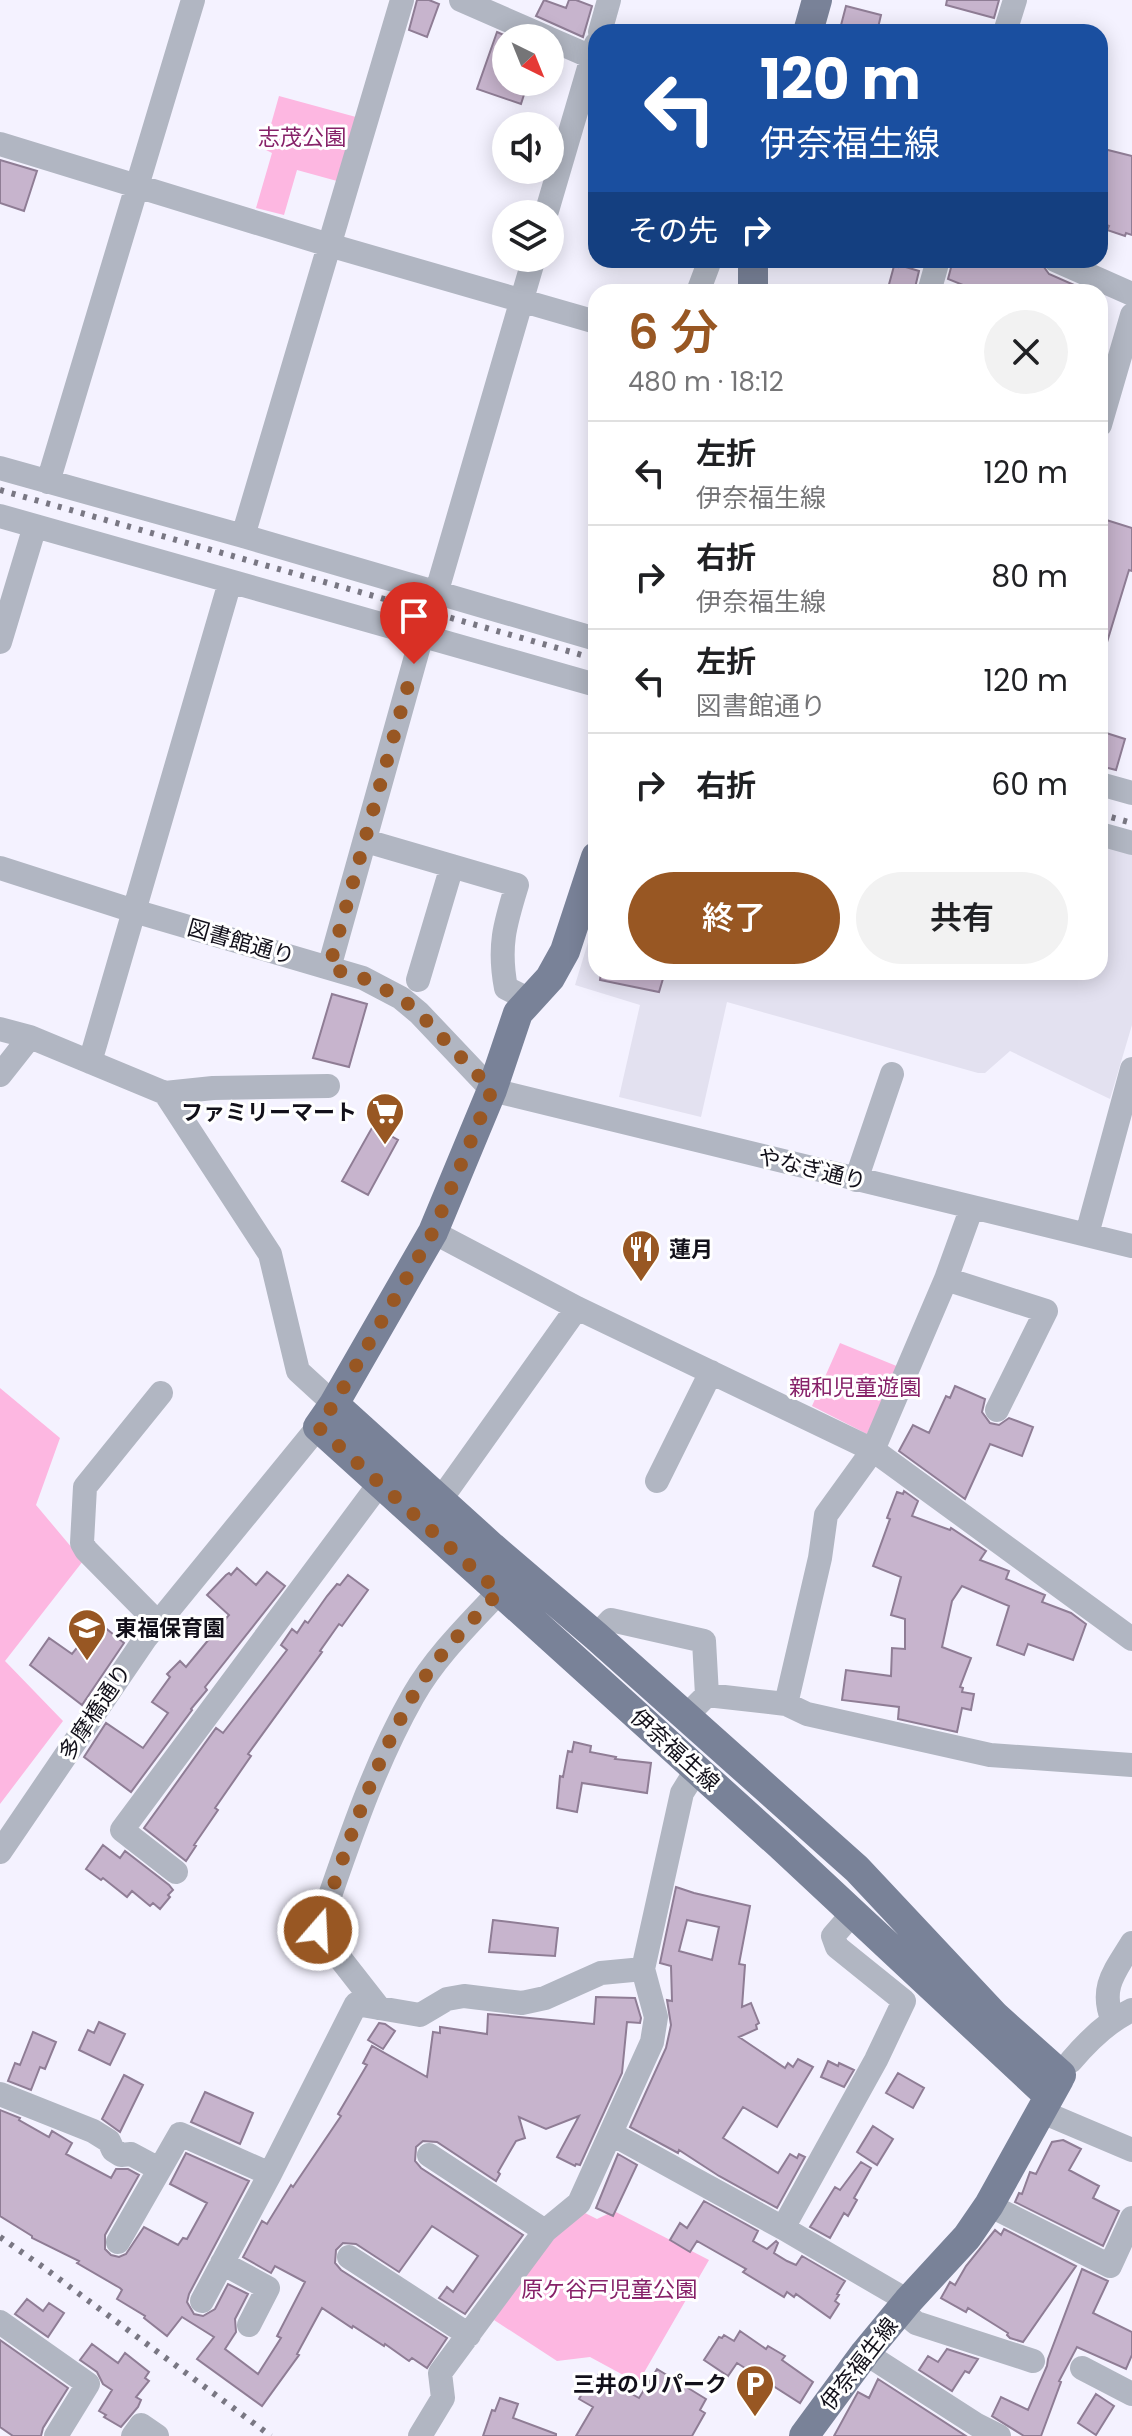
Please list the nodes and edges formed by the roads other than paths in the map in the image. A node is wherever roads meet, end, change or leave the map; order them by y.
1 (193, 0) edge
2 (402, 0) edge
3 (461, 0) edge
4 (609, 0) edge
5 (817, 0) edge
6 (1015, 0) edge
7 (517, 24) edge
8 (602, 24) edge
9 (810, 24) edge
10 (1008, 24) edge
11 (564, 43) edge
12 (588, 52) edge
13 (588, 77) edge
14 (0, 144) edge
15 (139, 185) junction
16 (550, 200) edge
17 (329, 245) junction
18 (1073, 268) edge
19 (530, 272) edge
20 (1132, 294) edge
21 (521, 301) junction
22 (1132, 315) edge
23 (588, 320) edge
24 (1108, 398) edge
25 (0, 468) edge
26 (48, 482) junction
27 (0, 516) edge
28 (35, 526) junction
29 (243, 536) junction
30 (230, 582) junction
31 (436, 594) junction
32 (422, 635) junction
33 (588, 637) edge
34 (0, 642) edge
35 (588, 683) edge
36 (1108, 786) edge
37 (1132, 793) edge
38 (1108, 836) edge
39 (366, 841) junction
40 (1132, 843) edge
41 (452, 866) junction
42 (0, 868) edge
43 (588, 881) edge
44 (134, 911) junction
45 (329, 968) junction
46 (418, 980) dead end
47 (530, 1000) junction
48 (0, 1029) edge
49 (30, 1037) junction
50 (90, 1062) junction
51 (1132, 1069) edge
52 (0, 1075) edge
53 (328, 1086) dead end
54 (881, 1087) dead end
55 (492, 1090) junction
56 (165, 1093) junction
57 (856, 1180) junction
58 (972, 1207) junction
59 (433, 1232) junction
60 (1087, 1234) junction
61 (1132, 1246) edge
62 (946, 1279) junction
63 (577, 1308) junction
64 (711, 1372) junction
65 (161, 1393) dead end
66 (997, 1410) dead end
67 (326, 1416) junction
68 (873, 1450) junction
69 (657, 1481) dead end
70 (380, 1483) junction
71 (441, 1499) junction
72 (499, 1592) junction
73 (158, 1623) junction
74 (596, 1636) junction
75 (1132, 1639) edge
76 (707, 1695) junction
77 (786, 1704) junction
78 (686, 1717) junction
79 (1132, 1765) edge
80 (697, 1769) junction
81 (0, 1852) edge
82 (176, 1872) dead end
83 (853, 1913) junction
84 (1132, 1943) edge
85 (643, 1969) junction
86 (379, 2008) junction
87 (1122, 2015) edge
88 (1055, 2086) junction
89 (0, 2094) edge
90 (612, 2134) junction
91 (1132, 2150) edge
92 (429, 2155) dead end
93 (159, 2169) junction
94 (270, 2174) junction
95 (989, 2205) junction
96 (1132, 2218) edge
97 (783, 2228) junction
98 (545, 2231) junction
99 (118, 2242) dead end
100 (349, 2257) dead end
101 (222, 2263) junction
102 (202, 2301) dead end
103 (904, 2305) junction
104 (0, 2322) edge
105 (249, 2325) dead end
106 (469, 2335) junction
107 (865, 2353) junction
108 (1033, 2361) dead end
109 (1082, 2368) dead end
110 (1132, 2394) edge
111 (983, 2432) edge
112 (56, 2436) edge
113 (133, 2436) edge
114 (157, 2436) edge
115 (420, 2436) edge
116 (804, 2436) edge

1 - 15 street
2 - 17 street
3 - 7 street
4 - 8 street
5 - 9 main road
6 - 10 street
11 - 12 street
13 - 16 street
14 - 15 street
15 - 17 street
15 - 26 street
17 - 21 street
17 - 29 street
18 - 20 street
19 - 21 street
21 - 23 street
21 - 31 street
22 - 24 street
25 - 26 street
26 - 29 street
27 - 28 street
28 - 30 street
28 - 34 street
29 - 31 street
30 - 32 street
30 - 44 street
31 - 33 street
32 - 35 street
32 - 39 street
36 - 37 street
38 - 40 street
39 - 41 street
39 - 45 street
41 - 46 street
41 - 47 street
42 - 44 street, 図書館通り
43 - 47 main road
44 - 45 street, 図書館通り
44 - 50 street
45 - 55 street, 図書館通り
47 - 55 main road
48 - 49 street
49 - 50 street
49 - 52 street
50 - 56 street
51 - 60 street
53 - 56 street
54 - 57 street
55 - 57 street, やなぎ通り
55 - 59 main road
56 - 67 street
57 - 58 street, やなぎ通り
58 - 60 street, やなぎ通り
58 - 62 street
59 - 63 street
59 - 67 main road
60 - 61 street, やなぎ通り
62 - 66 street
62 - 68 street
63 - 64 street
63 - 71 street
64 - 68 street
64 - 69 street
65 - 73 street
67 - 70 main road, 伊奈福生線
67 - 71 main road, 伊奈福生線
67 - 73 street, 多摩橋通り
68 - 75 street
68 - 77 street
70 - 72 main road, 伊奈福生線
70 - 82 street
71 - 74 main road, 伊奈福生線
72 - 80 main road, 伊奈福生線
72 - 86 street
73 - 81 street, 多摩橋通り
74 - 76 street
74 - 78 main road, 伊奈福生線
76 - 77 street
76 - 78 street
77 - 79 street
78 - 88 main road, 伊奈福生線
80 - 83 main road, 伊奈福生線
80 - 85 street
83 - 88 main road, 伊奈福生線
83 - 97 street
84 - 87 street
85 - 86 street
85 - 90 street
86 - 94 street
87 - 88 street
88 - 91 street
88 - 95 main road, 伊奈福生線
89 - 93 street
90 - 97 street
90 - 98 street
92 - 98 street
93 - 94 street
93 - 99 street
94 - 101 street
95 - 96 street
95 - 103 main road, 伊奈福生線
97 - 103 street
98 - 106 street
100 - 106 street
101 - 102 street
101 - 105 street
103 - 107 main road, 伊奈福生線
103 - 108 street
104 - 112 street
106 - 115 street
107 - 111 street
107 - 116 main road, 伊奈福生線
109 - 110 street
113 - 114 street

